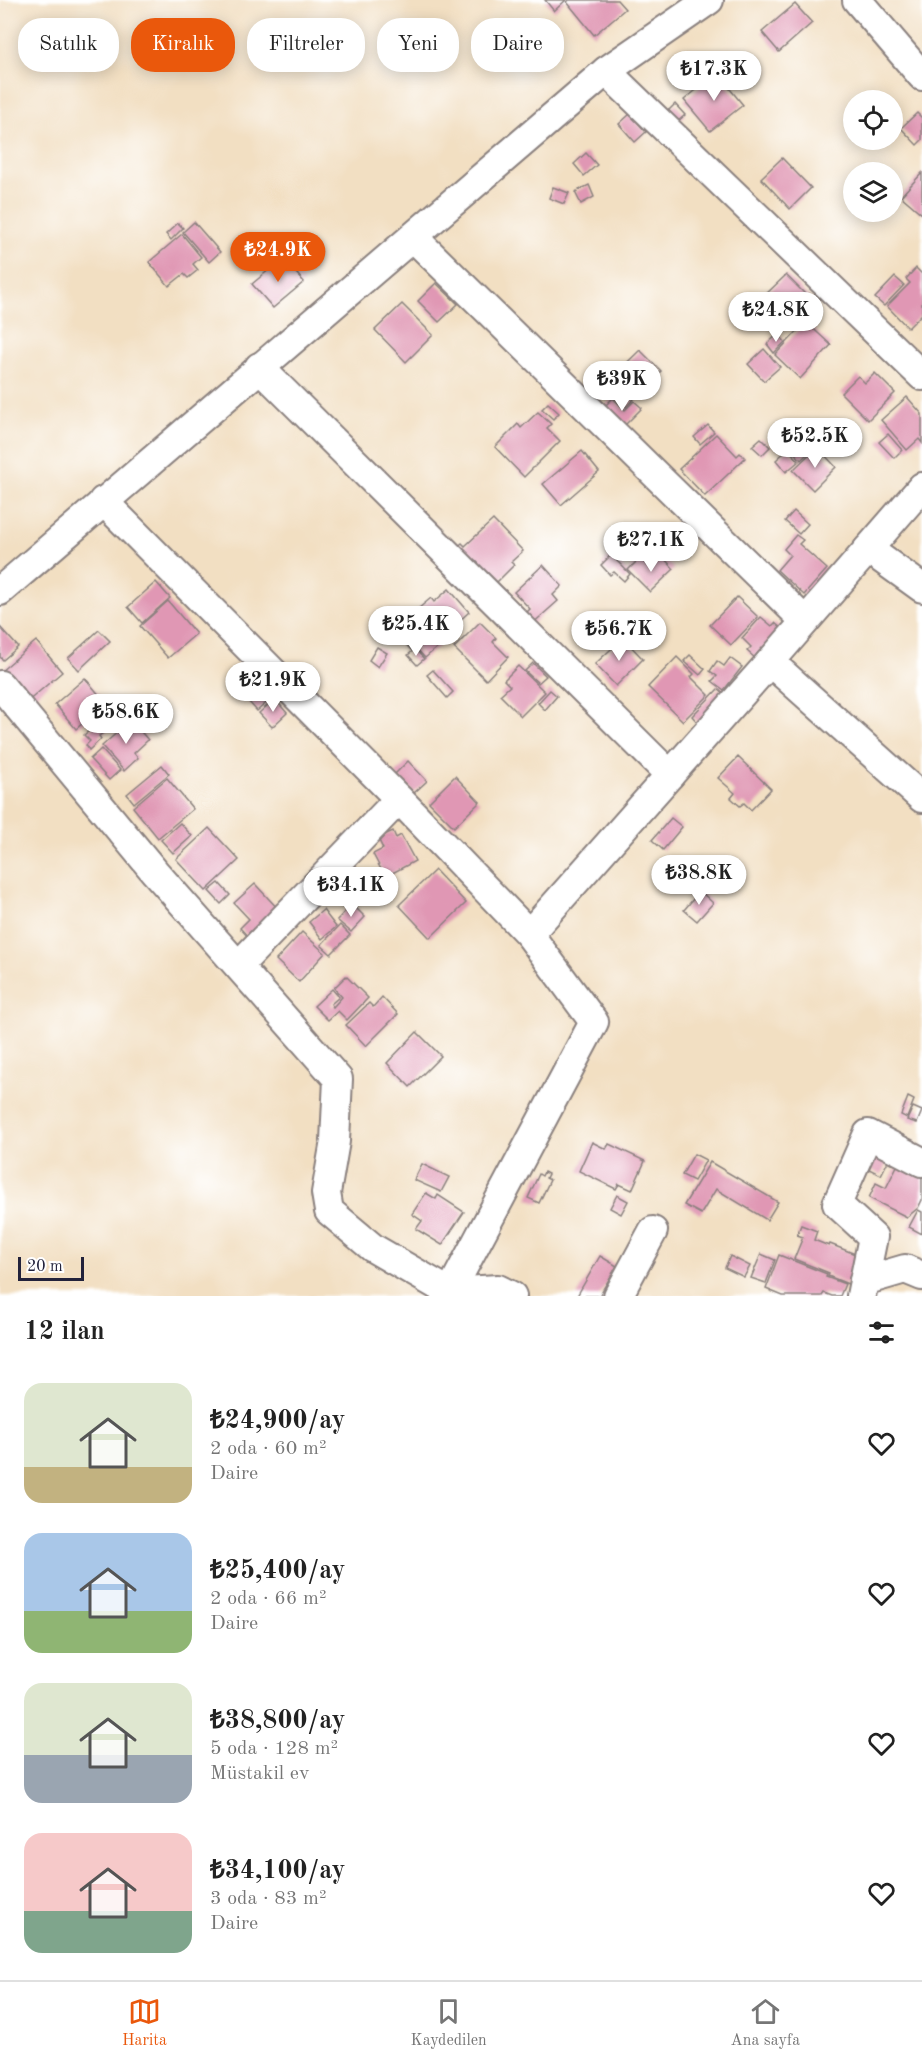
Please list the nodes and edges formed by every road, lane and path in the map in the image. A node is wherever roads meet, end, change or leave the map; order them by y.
1 (709, 0) edge
2 (856, 0) edge
3 (606, 71) junction
4 (922, 76) edge
5 (413, 237) junction
6 (259, 367) junction
7 (922, 376) edge
8 (922, 487) edge
9 (104, 501) junction
10 (868, 549) junction
11 (922, 588) edge
12 (0, 591) edge
13 (805, 621) junction
14 (770, 662) junction
15 (0, 685) edge
16 (670, 775) junction
17 (922, 798) edge
18 (399, 799) junction
19 (529, 934) junction
20 (239, 965) junction
21 (922, 1162) edge
22 (653, 1231) dead end
23 (922, 1276) edge
24 (862, 1288) edge
25 (448, 1294) edge
26 (512, 1296) edge
27 (618, 1296) edge

1 - 3 street
2 - 4 street
3 - 5 street
3 - 7 street
5 - 6 street
5 - 13 street
6 - 9 street
6 - 16 street
8 - 10 street
9 - 12 street
9 - 18 street
10 - 11 street
10 - 13 street
13 - 14 street
14 - 16 street
14 - 17 street
15 - 20 street
16 - 19 street
18 - 19 street
18 - 20 street
19 - 25 street
20 - 25 street
21 - 24 street
22 - 27 street
23 - 24 street
25 - 26 street

